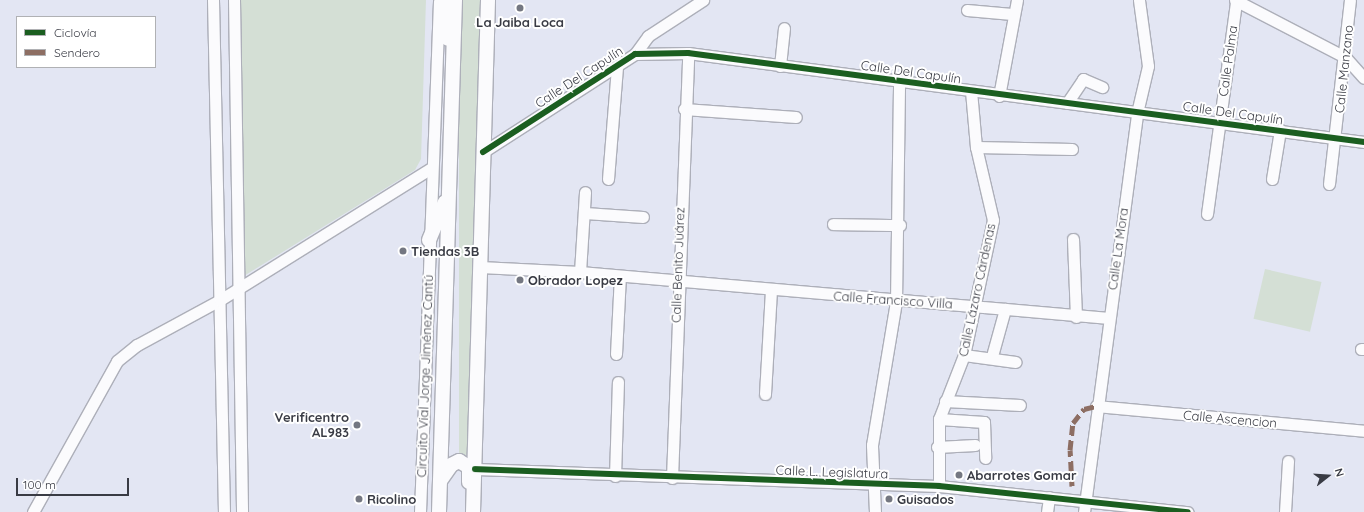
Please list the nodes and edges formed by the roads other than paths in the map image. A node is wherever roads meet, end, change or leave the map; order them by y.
1 (213, 0) edge
2 (234, 0) edge
3 (439, 0) edge
4 (443, 0) edge
5 (455, 0) edge
6 (488, 0) edge
7 (703, 0) edge
8 (1016, 0) edge
9 (1139, 0) edge
10 (1350, 0) edge
11 (1236, 1) edge
12 (967, 10) dead end
13 (1012, 14) junction
14 (784, 28) dead end
15 (688, 53) junction
16 (634, 54) junction
17 (1345, 57) junction
18 (780, 66) junction
19 (617, 67) junction
20 (454, 69) junction
21 (1364, 78) edge
22 (900, 82) junction
23 (1102, 87) dead end
24 (972, 91) junction
25 (999, 96) junction
26 (1067, 104) junction
27 (684, 109) junction
28 (1137, 113) junction
29 (796, 117) dead end
30 (1220, 120) junction
31 (1280, 130) junction
32 (1336, 138) junction
33 (1364, 142) edge
34 (976, 147) junction
35 (1072, 149) dead end
36 (482, 152) junction
37 (431, 168) junction
38 (608, 179) dead end
39 (1272, 179) dead end
40 (1330, 184) dead end
41 (585, 192) dead end
42 (448, 194) junction
43 (585, 214) junction
44 (1207, 214) dead end
45 (643, 217) dead end
46 (833, 224) dead end
47 (900, 225) junction
48 (1073, 239) dead end
49 (429, 240) junction
50 (480, 267) junction
51 (580, 272) junction
52 (620, 276) junction
53 (678, 280) junction
54 (240, 287) junction
55 (771, 290) junction
56 (220, 300) junction
57 (896, 302) junction
58 (974, 305) junction
59 (1005, 308) junction
60 (1076, 317) junction
61 (1109, 318) junction
62 (616, 354) dead end
63 (964, 355) junction
64 (992, 356) junction
65 (1016, 362) dead end
66 (618, 382) dead end
67 (765, 394) dead end
68 (945, 401) junction
69 (1020, 405) dead end
70 (1096, 406) junction
71 (939, 419) junction
72 (1364, 431) edge
73 (975, 445) dead end
74 (937, 447) junction
75 (985, 458) dead end
76 (1288, 462) dead end
77 (475, 469) junction
78 (615, 476) junction
79 (672, 478) junction
80 (440, 481) junction
81 (873, 485) junction
82 (939, 486) junction
83 (1049, 497) junction
84 (1086, 500) junction
85 (1172, 511) edge
86 (33, 512) edge
87 (224, 512) edge
88 (242, 512) edge
89 (420, 512) edge
90 (438, 512) edge
91 (468, 512) edge
92 (473, 512) edge
93 (875, 512) edge
94 (1047, 512) edge
95 (1084, 512) edge
96 (1188, 512) edge
97 (1285, 512) edge

1 - 56 street
2 - 54 street
3 - 37 street, Circuito Vial Jorge Jiménez Cantú
4 - 20 main road
5 - 20 main road, Circuito Vial Jorge Jiménez Cantú
6 - 36 main road
7 - 16 street
8 - 13 street
9 - 28 street, Calle La Mora
10 - 17 street, Calle Manzano
11 - 17 street
11 - 30 street, Calle Palma
12 - 13 street
13 - 25 street
14 - 18 street
15 - 16 street, Calle Del Capulín
15 - 18 street, Calle Del Capulín
15 - 27 street, Calle Benito Juárez
16 - 19 street, Calle Del Capulín
17 - 21 street
17 - 32 street, Calle Manzano
18 - 22 street, Calle Del Capulín
19 - 36 street, Calle Del Capulín
19 - 38 street
20 - 42 main road, Circuito Vial Jorge Jiménez Cantú
22 - 24 street, Calle Del Capulín
22 - 47 street
23 - 26 street
24 - 25 street, Calle Del Capulín
24 - 34 street, Calle Lázaro Cárdenas
25 - 26 street, Calle Del Capulín
26 - 28 street, Calle Del Capulín
27 - 29 street
27 - 53 street, Calle Benito Juárez
28 - 30 street, Calle Del Capulín
28 - 61 street, Calle La Mora
30 - 31 street, Calle Del Capulín
30 - 44 street, Calle Palma
31 - 32 street, Calle Del Capulín
31 - 39 street
32 - 33 street, Calle Del Capulín
32 - 40 street, Calle Manzano
34 - 35 street
34 - 58 street, Calle Lázaro Cárdenas
36 - 50 main road
37 - 49 street, Circuito Vial Jorge Jiménez Cantú
37 - 54 street
41 - 43 street
42 - 49 main road
42 - 80 main road, Circuito Vial Jorge Jiménez Cantú
43 - 45 street
43 - 51 street
46 - 47 street
47 - 57 street
48 - 60 street
49 - 89 street, Circuito Vial Jorge Jiménez Cantú
50 - 51 street, Calle Francisco Villa
50 - 77 main road
51 - 52 street, Calle Francisco Villa
52 - 53 street, Calle Francisco Villa
52 - 62 street
53 - 55 street, Calle Francisco Villa
53 - 79 street, Calle Benito Juárez
54 - 56 street
54 - 88 street
55 - 57 street, Calle Francisco Villa
55 - 67 street
56 - 86 street
56 - 87 street
57 - 58 street, Calle Francisco Villa
57 - 81 street
58 - 59 street, Calle Francisco Villa
58 - 63 street, Calle Lázaro Cárdenas
59 - 60 street, Calle Francisco Villa
59 - 64 street
60 - 61 street, Calle Francisco Villa
61 - 70 street, Calle La Mora
63 - 64 street
63 - 68 street, Calle Lázaro Cárdenas
64 - 65 street
66 - 78 street
68 - 69 street
68 - 71 street, Calle Lázaro Cárdenas
70 - 72 street, Calle Ascencion
70 - 84 street, Calle La Mora
71 - 74 street, Calle Lázaro Cárdenas
71 - 75 street
73 - 74 street
74 - 82 street, Calle Lázaro Cárdenas
76 - 97 street
77 - 78 street, Calle L. Legislatura
77 - 92 main road
78 - 79 street, Calle L. Legislatura
79 - 81 street, Calle L. Legislatura
80 - 90 main road, Circuito Vial Jorge Jiménez Cantú
80 - 91 main road
81 - 82 street, Calle L. Legislatura
81 - 93 street
82 - 83 street, Calle L. Legislatura
83 - 84 street, Calle L. Legislatura
83 - 94 street
84 - 85 street, Calle L. Legislatura
84 - 95 street, Calle La Mora
85 - 96 street, Calle L. Legislatura

